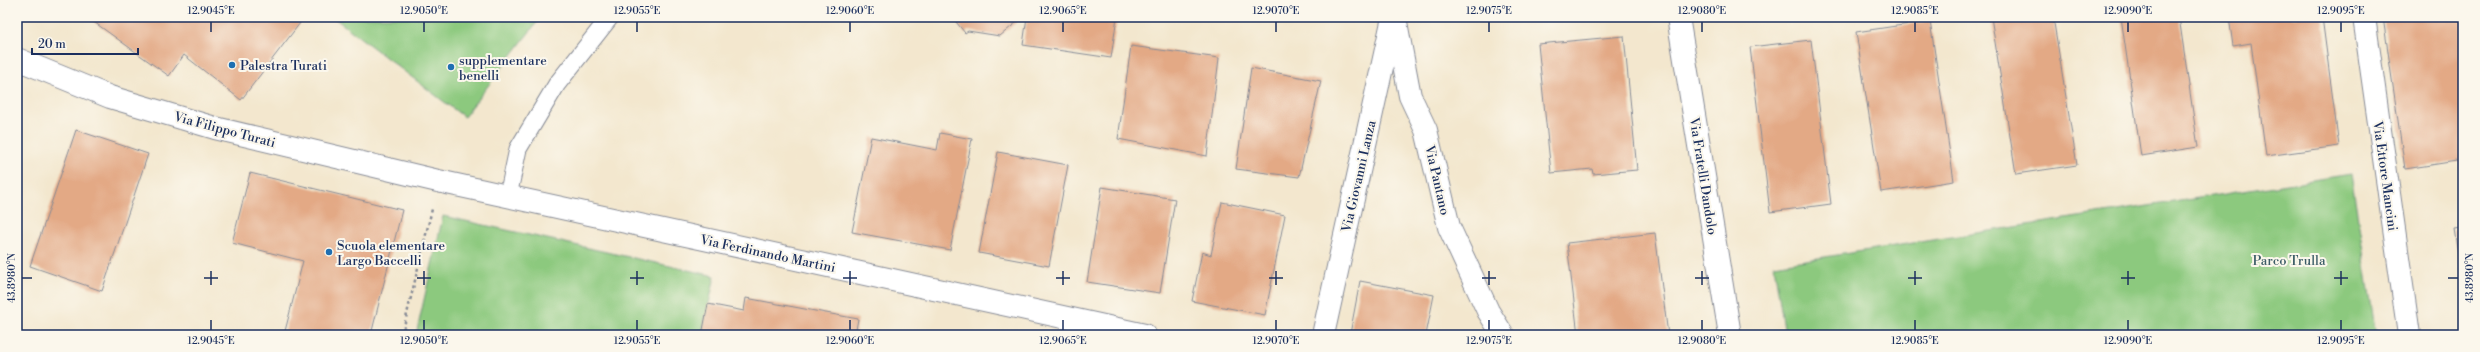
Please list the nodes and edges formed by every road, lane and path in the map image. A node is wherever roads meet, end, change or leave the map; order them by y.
1 (610, 17) edge
2 (1394, 17) edge
3 (1678, 17) edge
4 (2364, 17) edge
5 (17, 59) edge
6 (438, 181) junction
7 (508, 196) junction
8 (402, 335) edge
9 (1145, 335) edge
10 (1323, 335) edge
11 (1503, 335) edge
12 (1730, 335) edge
13 (2408, 335) edge

1 - 7 lane
2 - 10 street, Via Giovanni Lanza
2 - 11 street, Via Pantano
3 - 12 street, Via Fratelli Dandolo
4 - 13 street, Via Ettore Mancini
5 - 6 street, Via Filippo Turati
6 - 7 street, Via Ferdinando Martini
6 - 8 path
7 - 9 street, Via Ferdinando Martini

